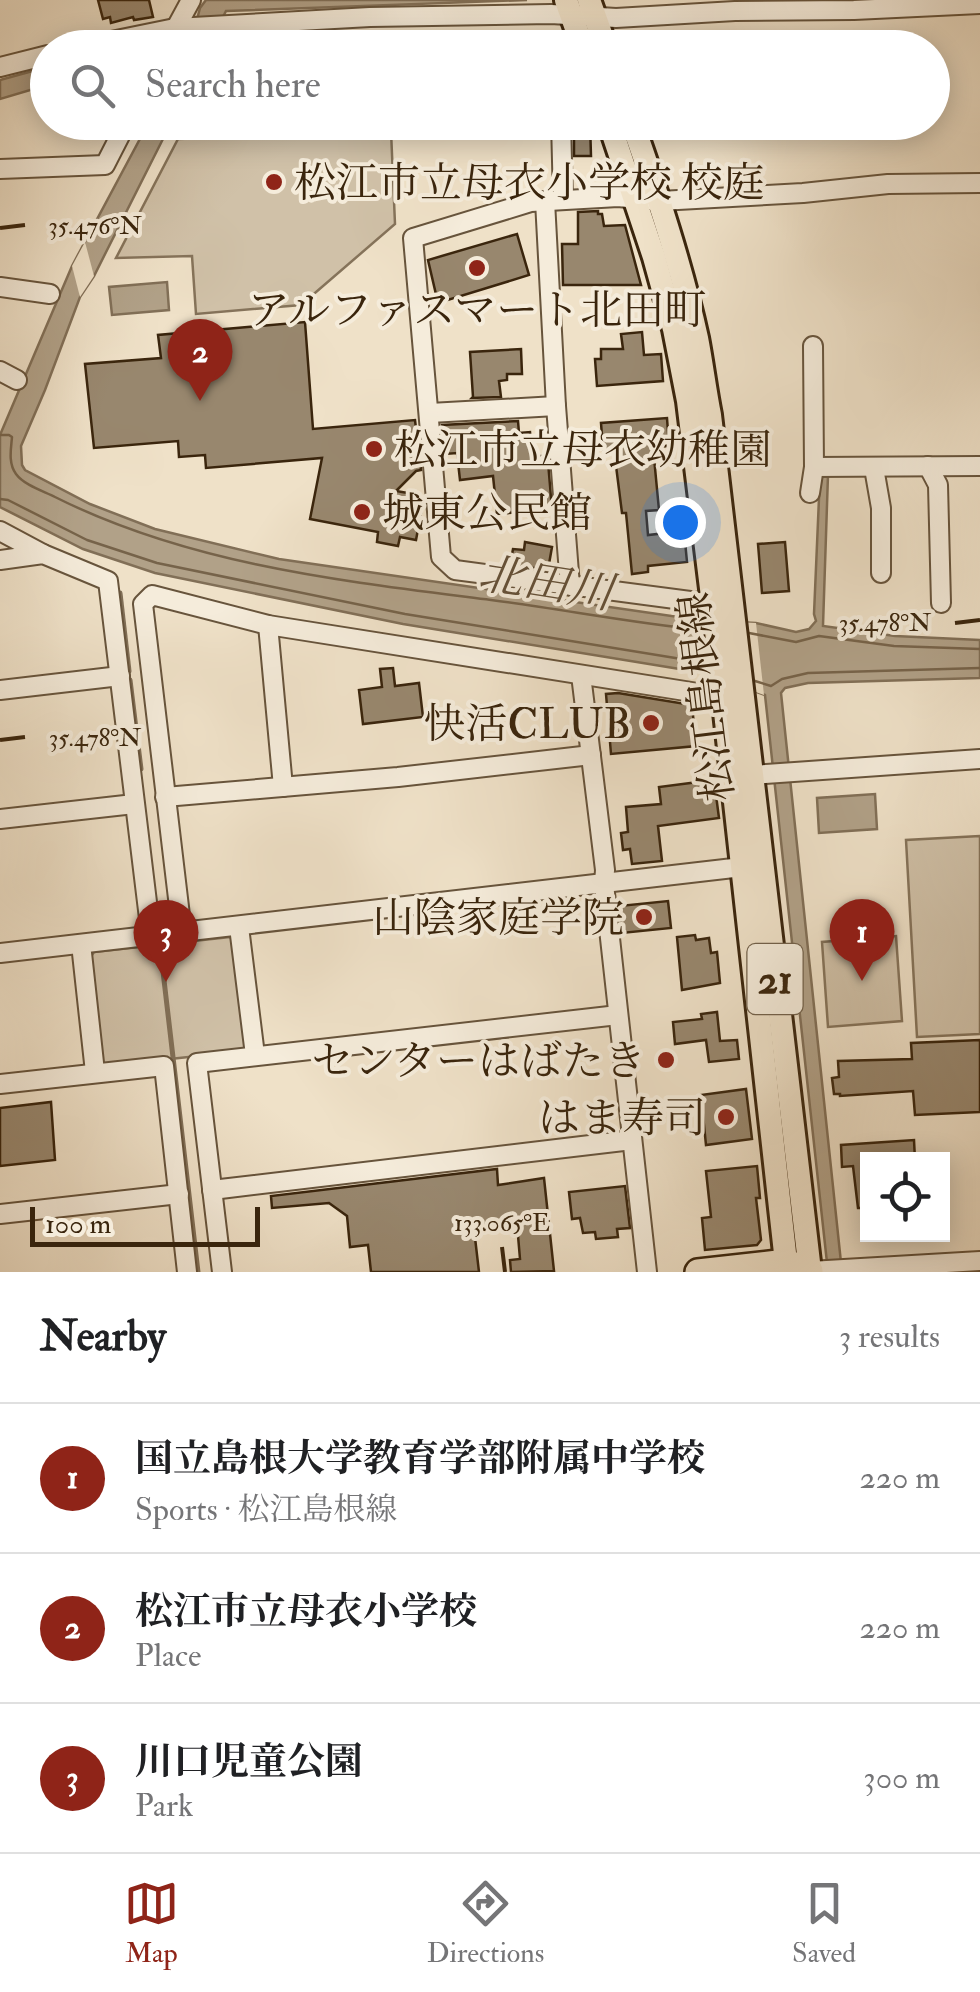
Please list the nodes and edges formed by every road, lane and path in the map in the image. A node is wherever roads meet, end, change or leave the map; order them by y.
1 (192, 0) edge
2 (930, 3) edge
3 (734, 4) edge
4 (980, 4) edge
5 (854, 5) edge
6 (463, 7) edge
7 (580, 7) edge
8 (654, 7) edge
9 (369, 8) edge
10 (177, 30) edge
11 (202, 30) edge
12 (595, 30) edge
13 (30, 59) edge
14 (0, 66) edge
15 (117, 140) edge
16 (559, 140) edge
17 (615, 140) edge
18 (638, 140) edge
19 (0, 169) edge
20 (980, 182) edge
21 (636, 199) junction
22 (554, 200) junction
23 (660, 201) junction
24 (1, 291) edge
25 (50, 294) dead end
26 (813, 346) dead end
27 (0, 371) edge
28 (18, 380) dead end
29 (556, 406) junction
30 (430, 413) junction
31 (928, 466) junction
32 (980, 466) edge
33 (814, 468) junction
34 (874, 468) junction
35 (810, 494) dead end
36 (0, 532) edge
37 (44, 554) junction
38 (0, 560) edge
39 (881, 573) dead end
40 (570, 586) junction
41 (941, 603) dead end
42 (720, 611) junction
43 (268, 624) junction
44 (120, 676) junction
45 (581, 676) junction
46 (0, 690) edge
47 (729, 690) junction
48 (591, 755) junction
49 (980, 759) edge
50 (771, 773) junction
51 (283, 786) junction
52 (166, 797) junction
53 (134, 804) junction
54 (0, 818) edge
55 (742, 867) junction
56 (604, 884) junction
57 (239, 927) junction
58 (163, 934) junction
59 (81, 944) junction
60 (0, 952) edge
61 (618, 1015) junction
62 (255, 1055) junction
63 (95, 1072) junction
64 (0, 1084) edge
65 (632, 1140) junction
66 (212, 1190) junction
67 (179, 1194) junction
68 (0, 1214) edge
69 (980, 1261) edge
70 (800, 1270) edge
71 (187, 1272) edge
72 (222, 1272) edge
73 (647, 1272) edge
74 (698, 1272) edge

1 - 10 street
2 - 4 street
2 - 5 street
3 - 5 street
3 - 8 street
6 - 7 street
6 - 9 street
7 - 8 street
7 - 12 main road
9 - 11 street
13 - 14 street
15 - 19 street
16 - 22 street
17 - 21 main road, 松江島根線 / 21
18 - 23 main road, 松江島根線 / 21
20 - 23 street
21 - 22 street
21 - 23 street
21 - 42 main road, 松江島根線 / 21
22 - 29 street
22 - 30 street
23 - 42 main road, 松江島根線 / 21
24 - 25 street
26 - 33 street
27 - 28 street
29 - 30 street
29 - 40 street
30 - 40 street
31 - 32 street
31 - 34 street
31 - 41 street
33 - 34 street
33 - 35 street
34 - 39 street
36 - 37 street
37 - 38 street
37 - 44 street
40 - 42 street
42 - 47 main road, 松江島根線 / 21
43 - 45 street
43 - 51 street
43 - 52 street
44 - 46 street
44 - 53 street
45 - 47 street
45 - 48 street
47 - 50 main road, 松江島根線 / 21
47 - 55 main road, 松江島根線 / 21
48 - 51 street
48 - 56 street
49 - 50 street
50 - 70 main road, 松江島根線 / 21
51 - 52 street
52 - 58 street
53 - 54 street
53 - 58 street
55 - 56 street
55 - 70 main road, 松江島根線 / 21
56 - 57 street
56 - 61 street
57 - 58 street
57 - 62 street
58 - 59 street
59 - 60 street
59 - 63 street
61 - 62 street
61 - 65 street
62 - 66 street
63 - 64 street
63 - 67 street
65 - 66 street
65 - 73 street
66 - 72 street
67 - 68 street
67 - 71 street
69 - 70 street
70 - 74 highway

